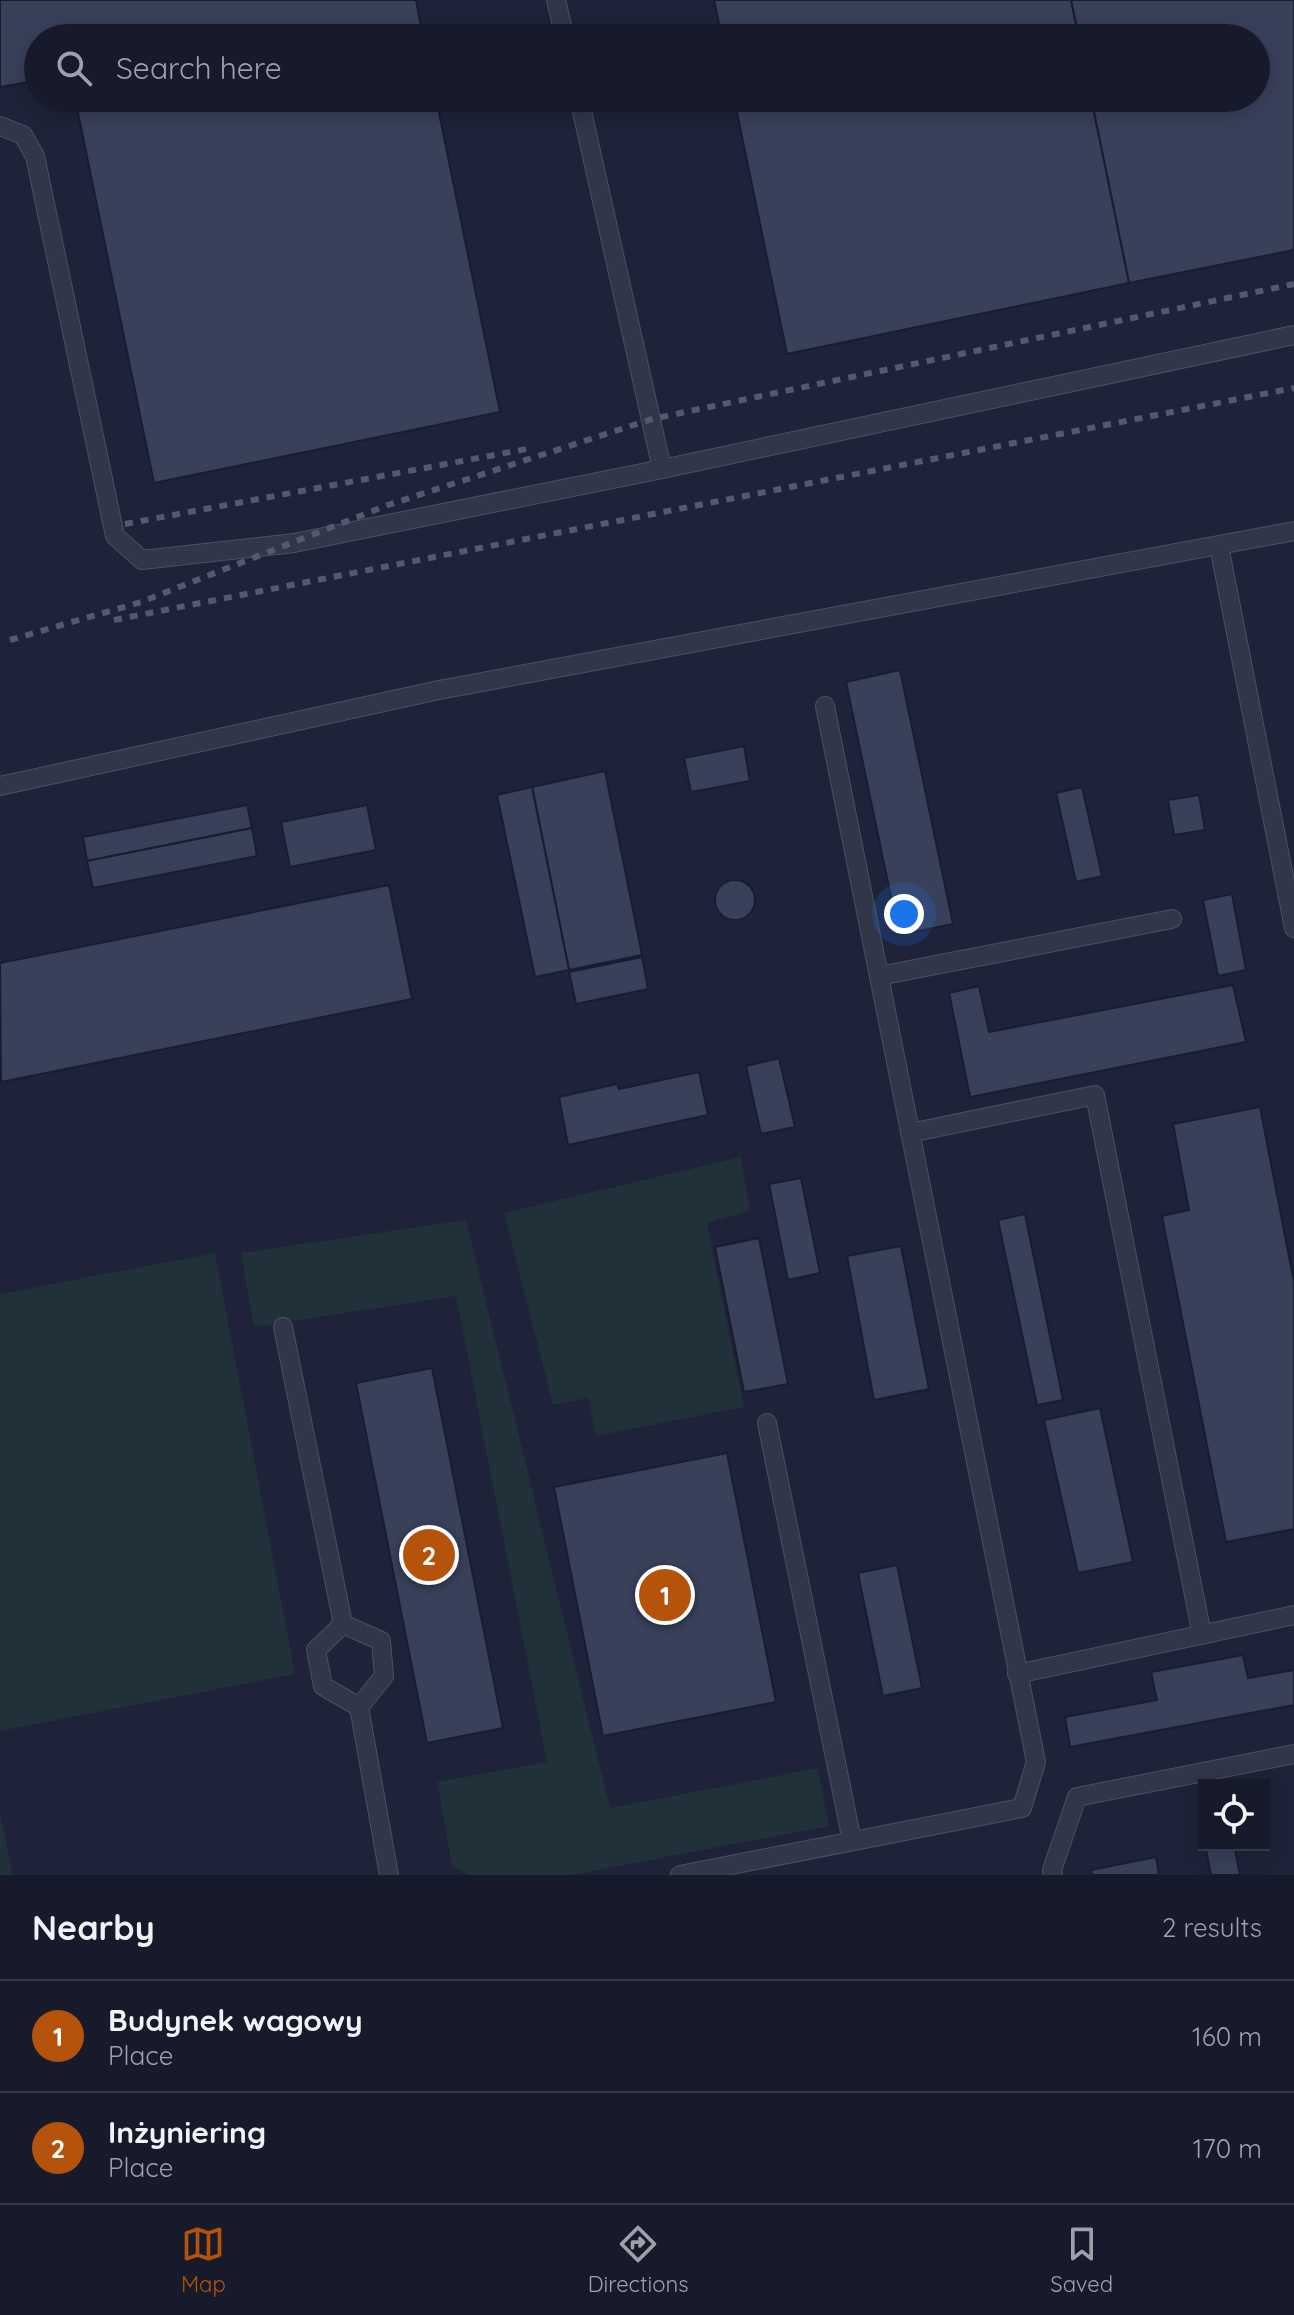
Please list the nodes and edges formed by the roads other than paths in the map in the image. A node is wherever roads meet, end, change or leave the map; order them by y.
1 (556, 0) edge
2 (562, 24) edge
3 (582, 112) edge
4 (0, 126) edge
5 (1294, 335) edge
6 (662, 469) junction
7 (1294, 531) edge
8 (1219, 546) junction
9 (825, 706) dead end
10 (0, 786) edge
11 (1172, 919) dead end
12 (1294, 928) edge
13 (879, 976) junction
14 (910, 1133) junction
15 (283, 1327) dead end
16 (767, 1423) dead end
17 (1294, 1615) edge
18 (343, 1624) junction
19 (1202, 1635) junction
20 (1017, 1674) junction
21 (359, 1707) junction
22 (1294, 1754) edge
23 (852, 1841) junction
24 (389, 1875) edge
25 (680, 1875) edge
26 (1053, 1875) edge

1 - 2 lane
3 - 6 lane
4 - 6 lane
5 - 6 lane
7 - 8 lane
8 - 10 lane
8 - 12 lane
9 - 13 lane
11 - 13 lane
13 - 14 lane
14 - 19 lane
14 - 20 lane
15 - 18 lane
16 - 23 lane
17 - 19 lane
18 - 21 lane
18 - 21 lane
19 - 20 lane
20 - 23 lane
21 - 24 lane
22 - 26 lane
23 - 25 lane

